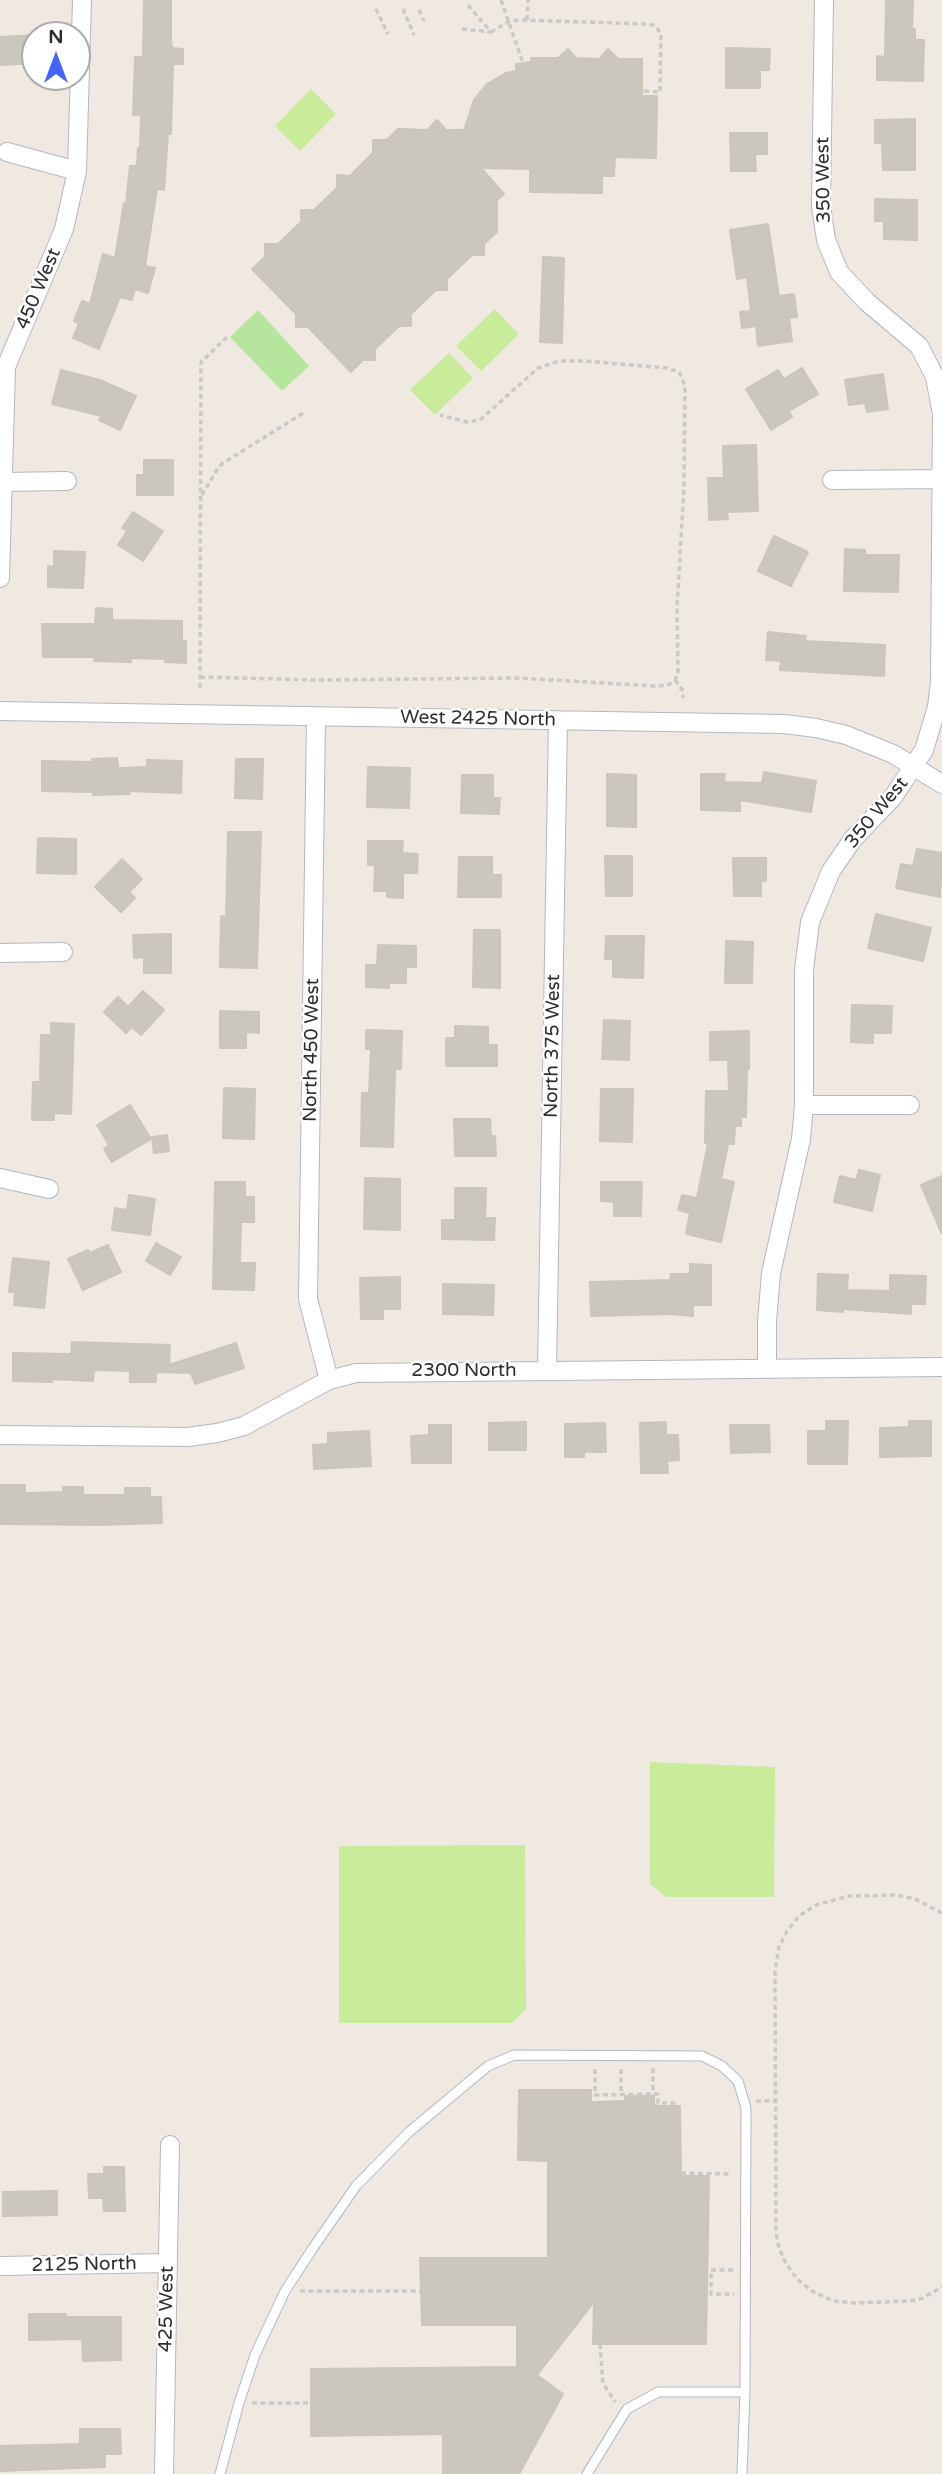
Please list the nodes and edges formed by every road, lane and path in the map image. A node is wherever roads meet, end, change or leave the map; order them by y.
1 (82, 0) edge
2 (500, 0) edge
3 (528, 0) edge
4 (824, 0) edge
5 (467, 5) dead end
6 (376, 9) dead end
7 (402, 9) dead end
8 (419, 10) dead end
9 (527, 20) junction
10 (424, 21) dead end
11 (508, 22) junction
12 (462, 29) dead end
13 (491, 32) junction
14 (388, 34) dead end
15 (414, 35) dead end
16 (523, 63) dead end
17 (643, 91) dead end
18 (7, 152) dead end
19 (76, 171) junction
20 (229, 335) dead end
21 (305, 412) dead end
22 (440, 415) dead end
23 (942, 479) edge
24 (832, 480) dead end
25 (67, 481) dead end
26 (2, 482) junction
27 (201, 497) junction
28 (0, 578) edge
29 (200, 677) junction
30 (675, 680) junction
31 (200, 688) dead end
32 (683, 698) dead end
33 (0, 711) edge
34 (316, 717) junction
35 (558, 720) junction
36 (914, 768) junction
37 (942, 784) edge
38 (63, 952) dead end
39 (0, 953) edge
40 (804, 1105) junction
41 (910, 1105) dead end
42 (0, 1178) edge
43 (49, 1189) dead end
44 (942, 1367) edge
45 (767, 1368) junction
46 (547, 1371) junction
47 (329, 1380) junction
48 (0, 1436) edge
49 (942, 1913) edge
50 (652, 2066) dead end
51 (595, 2067) dead end
52 (621, 2067) dead end
53 (653, 2094) junction
54 (621, 2095) junction
55 (754, 2101) dead end
56 (775, 2101) junction
57 (679, 2103) dead end
58 (170, 2145) dead end
59 (681, 2173) dead end
60 (736, 2174) dead end
61 (168, 2263) junction
62 (0, 2266) edge
63 (735, 2270) dead end
64 (942, 2287) edge
65 (295, 2291) dead end
66 (421, 2291) dead end
67 (737, 2294) dead end
68 (600, 2344) dead end
69 (745, 2392) junction
70 (615, 2402) dead end
71 (247, 2403) dead end
72 (310, 2403) dead end
73 (164, 2474) edge
74 (220, 2474) edge
75 (587, 2474) edge
76 (742, 2474) edge

1 - 19 street, 450 West
2 - 11 path
3 - 9 path
4 - 23 street, 350 West
5 - 13 path
6 - 14 path
7 - 15 path
8 - 10 path
9 - 11 path
9 - 17 path
11 - 13 path
11 - 16 path
12 - 13 path
18 - 19 street
19 - 26 street, 450 West
20 - 27 path
21 - 27 path
22 - 30 path
23 - 24 street
23 - 36 street, 350 West
25 - 26 street
26 - 28 street, 450 West
27 - 29 path
29 - 30 path
29 - 31 path
30 - 32 path
33 - 34 street, West 2425 North
34 - 35 street, West 2425 North
34 - 47 street, North 450 West
35 - 36 street, West 2425 North
35 - 46 street, North 375 West
36 - 37 street, West 2425 North
36 - 40 street, 350 West
38 - 39 street
40 - 41 street
40 - 45 street, 350 West
42 - 43 street
44 - 45 street, 2300 North
45 - 46 street, 2300 North
46 - 47 street, 2300 North
47 - 48 street, 2300 North
49 - 56 path
50 - 53 path
51 - 54 path
52 - 54 path
53 - 54 path
53 - 57 path
55 - 56 path
56 - 64 path
58 - 61 street, 425 West
59 - 60 path
61 - 62 street, 2125 North
61 - 73 street, 425 West
63 - 67 path
65 - 66 path
68 - 70 path
69 - 74 lane
69 - 75 lane
69 - 76 lane
71 - 72 path

